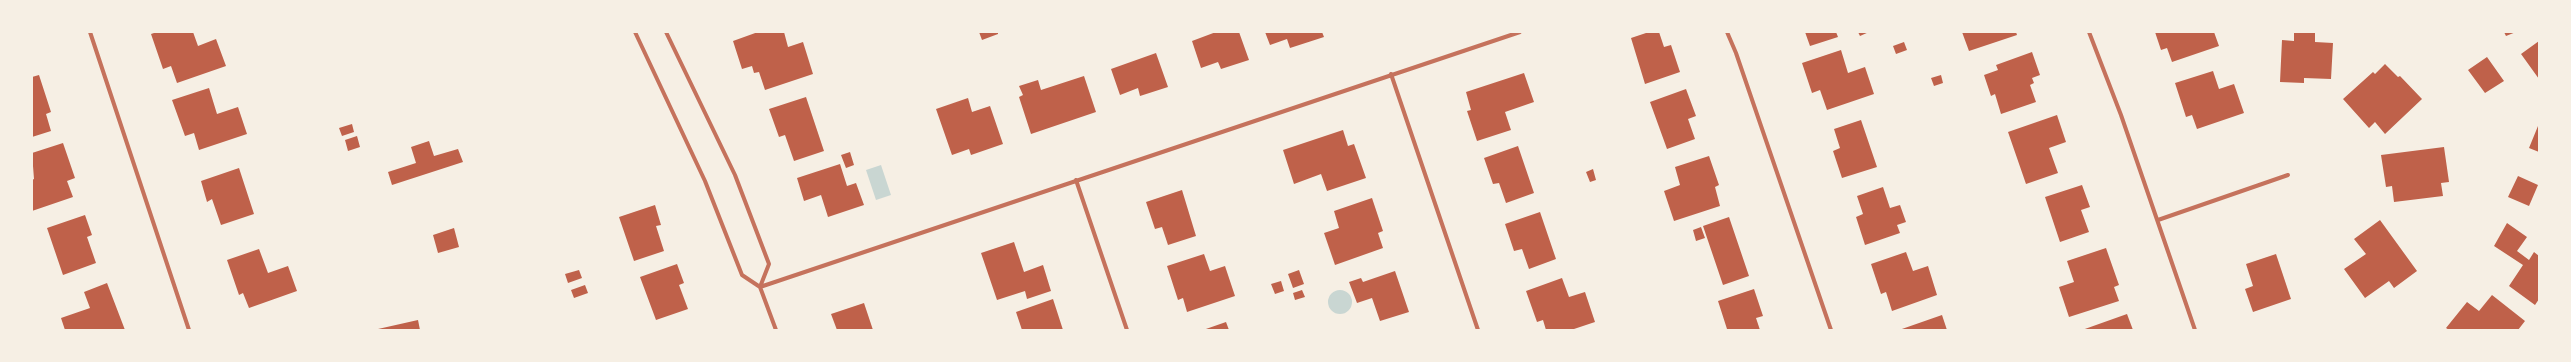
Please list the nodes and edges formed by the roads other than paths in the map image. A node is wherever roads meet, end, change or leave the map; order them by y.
1 (90, 32) edge
2 (635, 32) edge
3 (666, 32) edge
4 (1520, 32) edge
5 (1727, 32) edge
6 (2089, 32) edge
7 (1391, 74) junction
8 (2288, 176) dead end
9 (1076, 180) junction
10 (2158, 220) junction
11 (760, 287) junction
12 (189, 330) edge
13 (776, 330) edge
14 (1127, 330) edge
15 (1478, 330) edge
16 (1831, 330) edge
17 (2196, 330) edge

1 - 12 street
2 - 11 street
3 - 11 street
4 - 7 street
5 - 16 street
6 - 10 street
7 - 9 street
7 - 15 street
8 - 10 street
9 - 11 street
9 - 14 street
10 - 17 street
11 - 13 street

